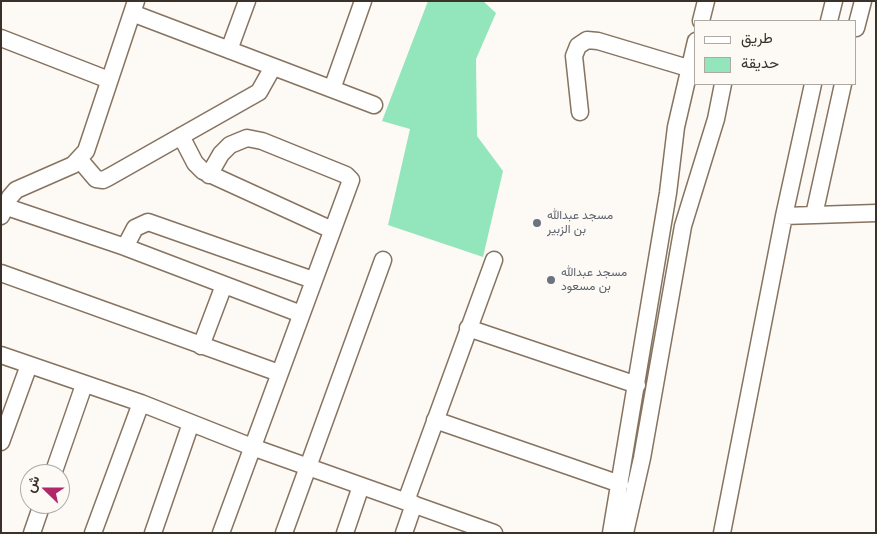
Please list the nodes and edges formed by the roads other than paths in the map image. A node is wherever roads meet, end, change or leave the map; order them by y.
1 (247, 1) edge
2 (363, 1) edge
3 (706, 1) edge
4 (834, 1) edge
5 (863, 1) edge
6 (134, 7) edge
7 (701, 20) edge
8 (829, 20) edge
9 (857, 24) edge
10 (1, 38) edge
11 (694, 48) edge
12 (229, 50) junction
13 (273, 67) junction
14 (688, 68) junction
15 (110, 80) junction
16 (723, 85) edge
17 (813, 85) edge
18 (843, 85) edge
19 (332, 89) junction
20 (374, 105) dead end
21 (580, 112) dead end
22 (181, 136) junction
23 (79, 159) junction
24 (209, 174) junction
25 (2, 209) edge
26 (876, 212) edge
27 (814, 215) junction
28 (784, 216) junction
29 (332, 230) junction
30 (125, 247) junction
31 (383, 260) dead end
32 (494, 260) dead end
33 (1, 273) edge
34 (313, 280) junction
35 (224, 284) junction
36 (301, 314) junction
37 (468, 328) junction
38 (201, 346) junction
39 (1, 355) edge
40 (29, 365) junction
41 (279, 373) junction
42 (84, 385) junction
43 (637, 385) junction
44 (141, 404) junction
45 (435, 420) junction
46 (191, 423) junction
47 (1, 442) edge
48 (252, 447) junction
49 (56, 464) edge
50 (308, 467) junction
51 (620, 484) junction
52 (362, 486) junction
53 (410, 503) junction
54 (39, 514) edge
55 (466, 528) edge
56 (32, 533) edge
57 (93, 533) edge
58 (153, 533) edge
59 (221, 533) edge
60 (284, 533) edge
61 (345, 533) edge
62 (404, 533) edge
63 (494, 533) edge
64 (611, 533) edge
65 (625, 533) edge
66 (722, 533) edge

1 - 12 street
2 - 19 street
3 - 7 street
4 - 8 street
5 - 9 street
6 - 12 street
6 - 15 street
10 - 15 street
11 - 14 street
12 - 13 street
13 - 19 street
13 - 22 street
14 - 21 street
14 - 43 street
15 - 23 street
16 - 65 street
17 - 28 street
18 - 27 street
19 - 20 street
22 - 23 street
22 - 24 street
23 - 25 street
24 - 29 street
24 - 29 street
25 - 30 street
26 - 27 street
27 - 28 street
28 - 66 street
29 - 34 street
30 - 34 street
30 - 35 street
31 - 50 street
32 - 37 street
33 - 38 street
34 - 36 street
35 - 36 street
35 - 38 street
36 - 41 street
37 - 43 street
37 - 45 street
38 - 41 street
39 - 40 street
40 - 42 street
40 - 47 street
41 - 48 street
42 - 44 street
42 - 49 street
43 - 51 street
44 - 46 street
44 - 57 street
45 - 51 street
45 - 53 street
46 - 48 street
46 - 58 street
48 - 50 street
48 - 59 street
50 - 52 street
50 - 60 street
51 - 64 street
52 - 53 street
52 - 61 street
53 - 55 street
53 - 62 street
54 - 56 street
55 - 63 street

